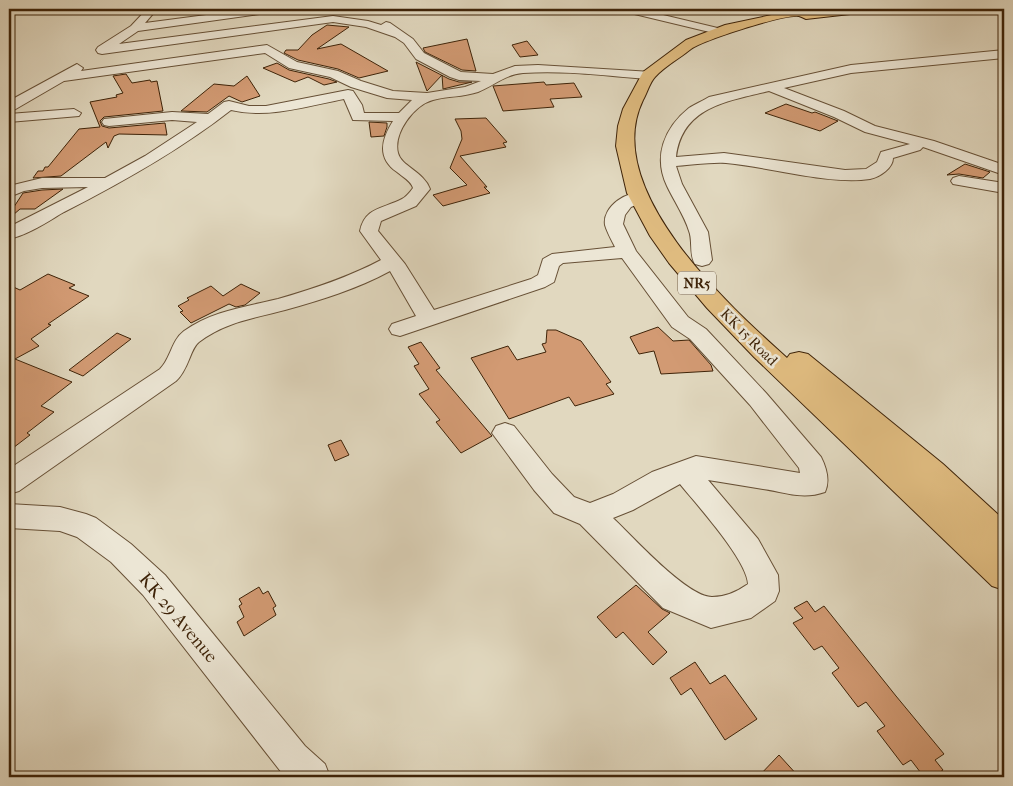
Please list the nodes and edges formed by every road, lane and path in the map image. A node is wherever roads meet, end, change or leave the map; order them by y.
1 (153, 9) edge
2 (273, 9) edge
3 (626, 9) edge
4 (823, 9) edge
5 (859, 9) edge
6 (371, 13) dead end
7 (135, 28) junction
8 (722, 32) junction
9 (398, 34) junction
10 (1004, 54) edge
11 (95, 56) junction
12 (648, 75) junction
13 (64, 77) junction
14 (494, 77) junction
15 (770, 87) junction
16 (426, 97) junction
17 (9, 107) edge
18 (74, 113) dead end
19 (402, 117) junction
20 (9, 118) edge
21 (212, 119) junction
22 (109, 122) dead end
23 (920, 142) junction
24 (667, 162) junction
25 (1004, 170) edge
26 (959, 181) dead end
27 (106, 183) junction
28 (1004, 188) edge
29 (9, 192) edge
30 (639, 197) junction
31 (9, 234) edge
32 (627, 252) junction
33 (702, 260) junction
34 (393, 261) junction
35 (430, 320) junction
36 (400, 329) dead end
37 (505, 433) dead end
38 (685, 471) junction
39 (9, 483) edge
40 (590, 515) junction
41 (9, 516) edge
42 (1004, 541) edge
43 (1004, 574) edge
44 (312, 777) edge

1 - 7 street
2 - 7 street
3 - 8 street
4 - 8 highway, KK 15 Road / NR5
5 - 33 highway, KK 15 Road / NR5
6 - 9 street
7 - 11 street
8 - 12 highway, KK 15 Road / NR5
9 - 11 street
9 - 14 street
10 - 15 street
11 - 13 street
12 - 14 street
12 - 30 highway, KK 15 Road / NR5
13 - 16 street
13 - 17 street
14 - 16 street
15 - 23 street
15 - 24 street
16 - 19 street
18 - 20 street
19 - 21 street
19 - 34 street
21 - 22 street
21 - 27 street
23 - 24 street
23 - 25 street
24 - 33 street
26 - 28 street
27 - 29 street
27 - 31 street
30 - 32 street
30 - 43 highway, KK 15 Road / NR5
32 - 35 street
32 - 38 street
33 - 42 highway, KK 15 Road / NR5
34 - 35 street
34 - 39 street
35 - 36 street
37 - 40 street
38 - 40 street
38 - 40 street
41 - 44 street, KK 29 Avenue

